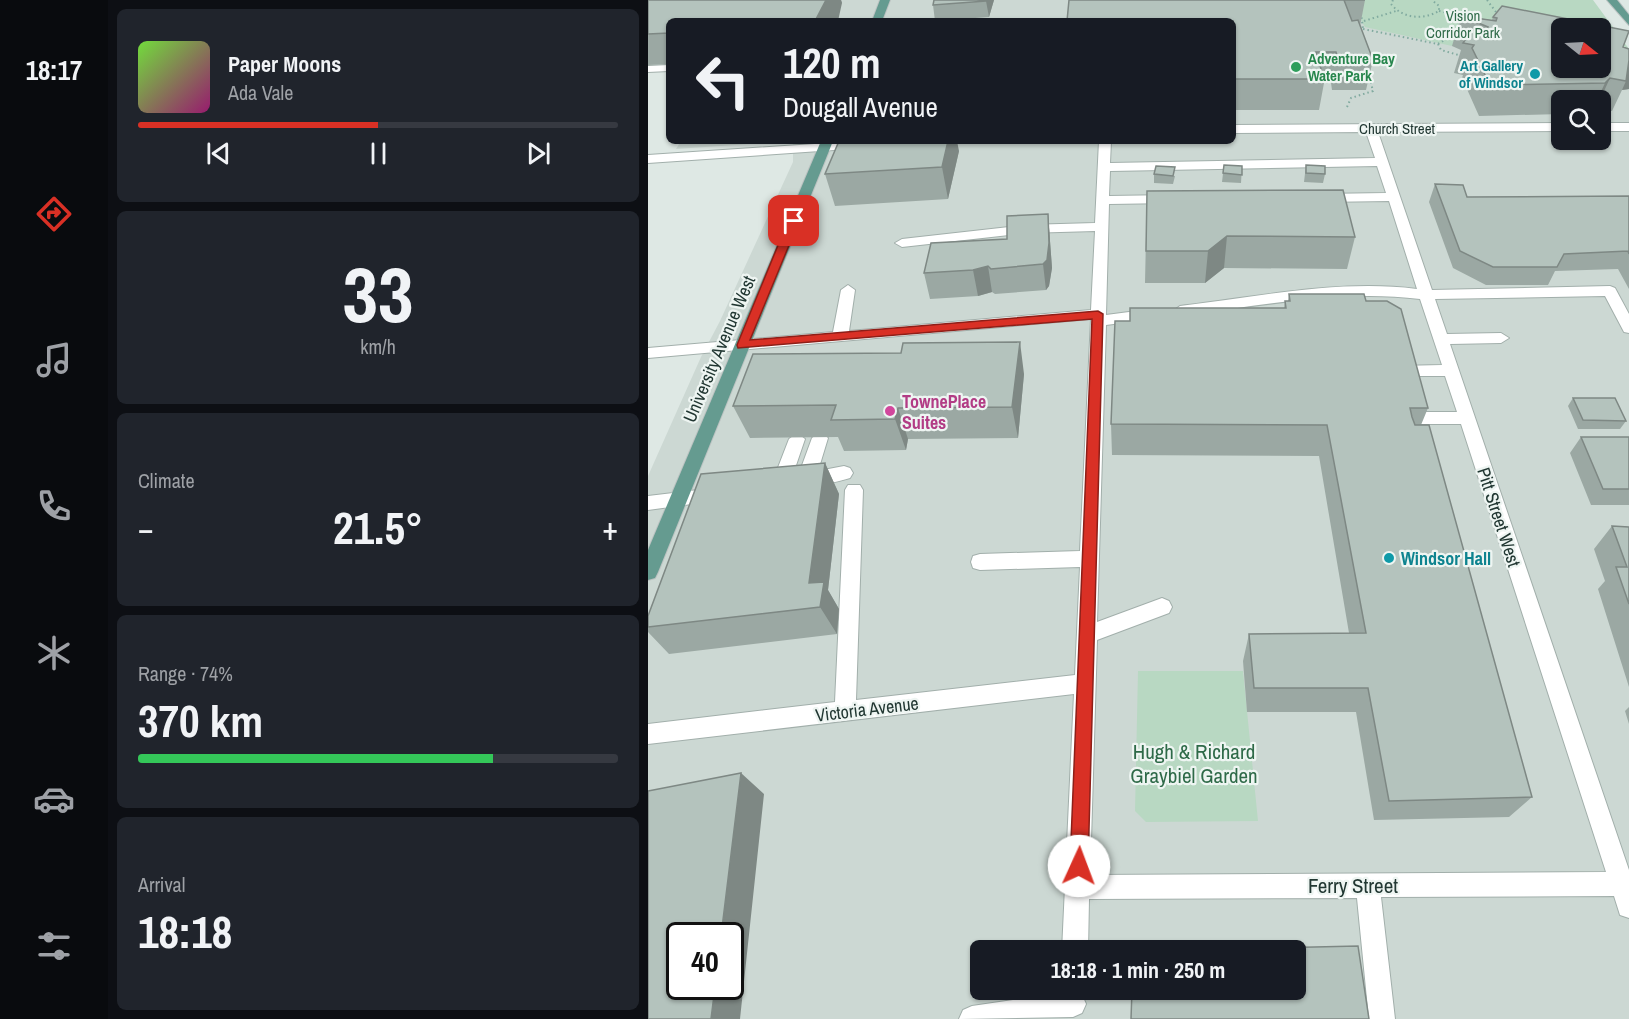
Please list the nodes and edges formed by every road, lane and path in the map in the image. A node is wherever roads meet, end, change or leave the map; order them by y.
1 (885, 0) edge
2 (1391, 0) edge
3 (1434, 0) edge
4 (1487, 0) edge
5 (1612, 0) edge
6 (1359, 10) dead end
7 (1397, 11) junction
8 (1439, 11) junction
9 (878, 18) edge
10 (1471, 18) edge
11 (1364, 21) junction
12 (1505, 21) edge
13 (1629, 22) edge
14 (1469, 28) dead end
15 (1363, 29) junction
16 (1358, 39) edge
17 (1438, 44) junction
18 (1468, 58) edge
19 (666, 68) edge
20 (648, 69) edge
21 (1367, 70) edge
22 (1344, 115) dead end
23 (1428, 116) dead end
24 (1551, 127) edge
25 (1611, 127) edge
26 (1629, 127) edge
27 (1371, 128) junction
28 (1432, 128) junction
29 (1236, 129) edge
30 (752, 144) edge
31 (826, 144) edge
32 (872, 144) edge
33 (1105, 144) edge
34 (747, 153) junction
35 (1381, 162) junction
36 (652, 163) edge
37 (1103, 166) junction
38 (1393, 197) junction
39 (1309, 198) edge
40 (1182, 199) edge
41 (1102, 200) junction
42 (1101, 227) junction
43 (902, 243) dead end
44 (848, 290) dead end
45 (1425, 295) junction
46 (1098, 318) junction
47 (1629, 328) edge
48 (841, 336) junction
49 (1501, 338) dead end
50 (1440, 339) junction
51 (742, 345) junction
52 (648, 353) edge
53 (847, 354) edge
54 (824, 355) edge
55 (1450, 370) junction
56 (1398, 371) edge
57 (1410, 418) edge
58 (1466, 418) junction
59 (820, 438) dead end
60 (797, 439) dead end
61 (844, 473) dead end
62 (806, 479) junction
63 (854, 490) dead end
64 (734, 491) edge
65 (678, 501) junction
66 (648, 503) edge
67 (1090, 560) junction
68 (980, 561) dead end
69 (648, 572) edge
70 (1162, 607) dead end
71 (1087, 635) junction
72 (1085, 683) junction
73 (845, 711) junction
74 (648, 734) edge
75 (1368, 885) junction
76 (1078, 886) junction
77 (1627, 891) edge
78 (1076, 940) edge
79 (1073, 1004) edge
80 (972, 1019) edge
81 (1382, 1019) edge

1 - 9 main road
2 - 7 path
3 - 8 path
4 - 12 path
5 - 13 main road
6 - 11 path
7 - 8 path
7 - 11 path
8 - 10 path
11 - 15 path
14 - 17 path
15 - 16 path
15 - 17 path
17 - 18 path
19 - 20 street
21 - 22 path
23 - 28 street
24 - 28 street, Church Street
25 - 26 street
27 - 28 street, Church Street
27 - 29 street, Church Street
27 - 35 street, Pitt Street West
30 - 34 street
31 - 32 street
31 - 34 street
31 - 51 main road, University Avenue West
33 - 37 street
34 - 36 street
35 - 37 street
35 - 38 street, Pitt Street West
37 - 41 street
38 - 39 street
38 - 45 street, Pitt Street West
40 - 41 street
41 - 42 street
42 - 43 street
42 - 46 street
44 - 48 street
45 - 46 street
45 - 47 street
45 - 50 street, Pitt Street West
46 - 48 street
46 - 67 street
48 - 51 street
48 - 53 street
48 - 54 street
49 - 50 street
50 - 55 street, Pitt Street West
51 - 52 street
51 - 65 main road, University Avenue West
55 - 56 street
55 - 58 street, Pitt Street West
57 - 58 street
58 - 77 street, Pitt Street West
59 - 62 street
60 - 62 street
61 - 62 street
63 - 73 street
64 - 65 street
65 - 66 street
65 - 69 main road, University Avenue West
67 - 68 street
67 - 71 street
70 - 71 street
71 - 72 street
72 - 73 street, Victoria Avenue
72 - 76 street
73 - 74 street, Victoria Avenue
75 - 76 street, Ferry Street
75 - 77 street, Ferry Street
75 - 81 street
76 - 78 street
79 - 80 street

